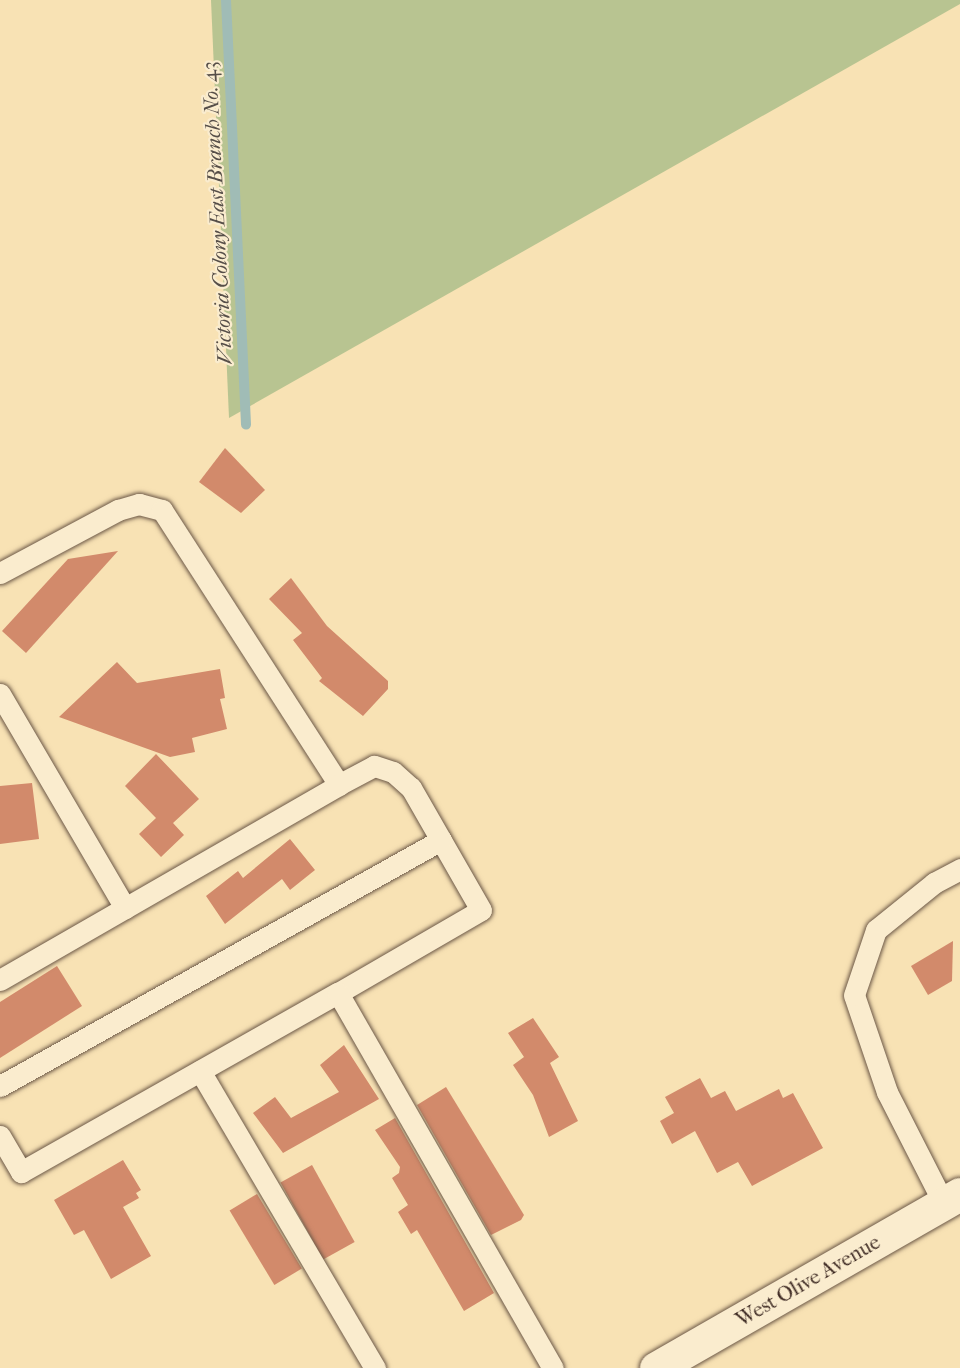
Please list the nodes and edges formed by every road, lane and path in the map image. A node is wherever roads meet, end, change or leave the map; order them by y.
1 (0, 573) edge
2 (0, 694) edge
3 (339, 785) junction
4 (441, 840) junction
5 (960, 869) edge
6 (124, 908) junction
7 (0, 980) edge
8 (338, 993) junction
9 (200, 1071) junction
10 (0, 1086) edge
11 (0, 1136) edge
12 (952, 1199) edge
13 (375, 1368) edge
14 (553, 1368) edge
15 (656, 1368) edge

1 - 3 lane
2 - 6 lane
3 - 4 lane
3 - 6 lane
4 - 8 lane
4 - 10 lane
5 - 12 lane
6 - 7 lane
8 - 9 lane
8 - 14 lane
9 - 11 lane
9 - 13 lane
12 - 15 main road, West Olive Avenue

